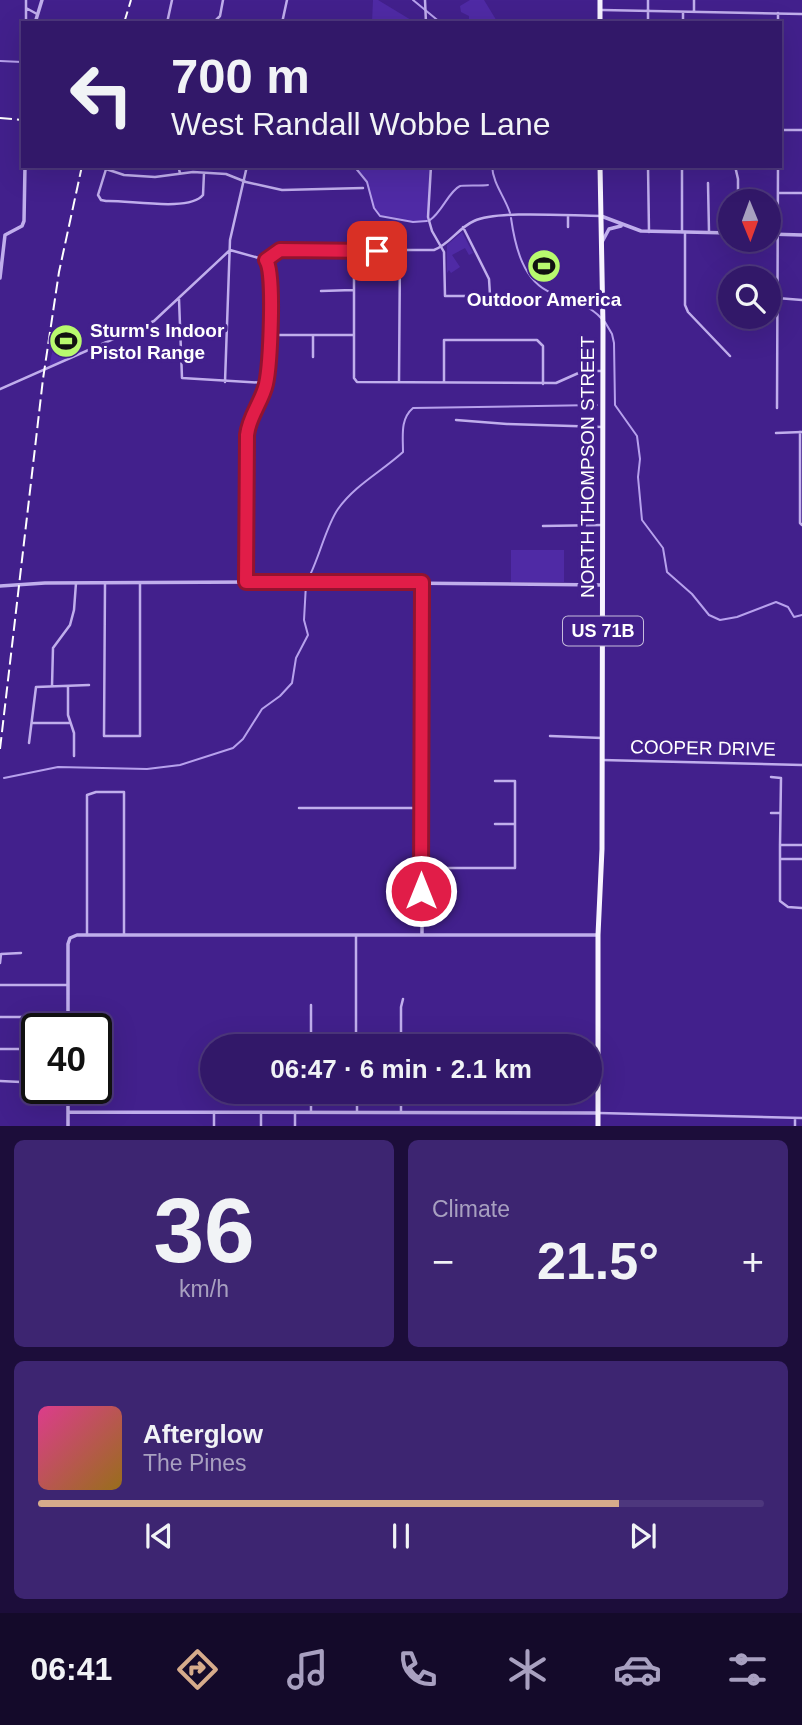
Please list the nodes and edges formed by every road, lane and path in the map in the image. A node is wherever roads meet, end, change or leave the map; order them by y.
1 (26, 0) edge
2 (43, 0) edge
3 (172, 0) edge
4 (223, 0) edge
5 (287, 0) edge
6 (425, 0) edge
7 (600, 0) edge
8 (648, 0) edge
9 (694, 0) edge
10 (26, 9) junction
11 (600, 10) junction
12 (648, 11) junction
13 (683, 12) junction
14 (694, 12) junction
15 (778, 13) junction
16 (802, 13) edge
17 (37, 14) junction
18 (26, 21) edge
19 (35, 21) edge
20 (167, 21) edge
21 (215, 21) edge
22 (282, 21) edge
23 (426, 21) edge
24 (600, 21) edge
25 (648, 21) edge
26 (683, 21) edge
27 (778, 21) edge
28 (782, 130) edge
29 (802, 131) edge
30 (25, 168) edge
31 (107, 168) edge
32 (178, 168) edge
33 (247, 168) edge
34 (431, 168) edge
35 (600, 168) edge
36 (648, 168) edge
37 (682, 168) edge
38 (735, 168) edge
39 (778, 168) edge
40 (180, 173) junction
41 (204, 173) junction
42 (244, 181) junction
43 (708, 183) dead end
44 (363, 188) dead end
45 (738, 189) edge
46 (778, 189) edge
47 (781, 192) edge
48 (802, 193) edge
49 (568, 216) junction
50 (601, 216) junction
51 (622, 226) junction
52 (568, 227) dead end
53 (463, 228) junction
54 (649, 232) junction
55 (684, 232) junction
56 (709, 232) junction
57 (718, 232) edge
58 (781, 234) edge
59 (802, 235) edge
60 (601, 244) junction
61 (441, 247) junction
62 (230, 250) junction
63 (354, 250) junction
64 (400, 251) junction
65 (266, 260) junction
66 (0, 278) edge
67 (321, 290) dead end
68 (354, 290) junction
69 (490, 296) junction
70 (509, 296) dead end
71 (781, 298) edge
72 (179, 299) junction
73 (802, 300) edge
74 (777, 329) edge
75 (269, 335) junction
76 (313, 335) junction
77 (354, 335) junction
78 (730, 356) dead end
79 (313, 357) dead end
80 (603, 371) junction
81 (225, 382) junction
82 (400, 382) junction
83 (266, 383) junction
84 (444, 383) junction
85 (543, 384) junction
86 (0, 388) edge
87 (777, 408) dead end
88 (456, 419) dead end
89 (603, 427) junction
90 (801, 432) edge
91 (776, 433) dead end
92 (603, 525) junction
93 (802, 525) edge
94 (543, 526) dead end
95 (246, 582) junction
96 (422, 582) junction
97 (76, 583) junction
98 (105, 583) junction
99 (140, 583) junction
100 (603, 585) junction
101 (0, 586) edge
102 (89, 685) dead end
103 (52, 686) junction
104 (68, 687) junction
105 (32, 723) junction
106 (70, 723) junction
107 (550, 736) dead end
108 (602, 738) junction
109 (29, 743) dead end
110 (74, 756) dead end
111 (602, 760) junction
112 (802, 765) edge
113 (771, 777) dead end
114 (495, 781) dead end
115 (299, 807) dead end
116 (422, 808) junction
117 (771, 813) dead end
118 (780, 813) junction
119 (495, 824) dead end
120 (514, 824) junction
121 (780, 845) junction
122 (802, 845) edge
123 (780, 859) junction
124 (802, 859) edge
125 (421, 868) junction
126 (802, 908) edge
127 (87, 934) junction
128 (124, 935) junction
129 (422, 935) junction
130 (598, 935) junction
131 (356, 936) junction
132 (21, 953) dead end
133 (0, 963) edge
134 (0, 985) edge
135 (68, 985) junction
136 (403, 999) dead end
137 (311, 1005) dead end
138 (68, 1013) edge
139 (0, 1017) edge
140 (21, 1017) edge
141 (311, 1034) edge
142 (356, 1034) edge
143 (401, 1034) edge
144 (0, 1049) edge
145 (21, 1049) edge
146 (0, 1082) edge
147 (21, 1082) dead end
148 (68, 1104) edge
149 (311, 1104) edge
150 (357, 1104) edge
151 (401, 1104) edge
152 (68, 1112) junction
153 (214, 1112) junction
154 (261, 1112) junction
155 (295, 1112) junction
156 (311, 1112) junction
157 (357, 1112) junction
158 (401, 1112) junction
159 (598, 1113) junction
160 (795, 1118) junction
161 (802, 1118) edge
162 (68, 1126) edge
163 (214, 1126) edge
164 (261, 1126) edge
165 (295, 1126) edge
166 (598, 1126) edge
167 (795, 1126) edge

1 - 10 street
2 - 17 street
3 - 20 street
4 - 21 street
5 - 22 street
6 - 23 street
7 - 11 main road
8 - 12 street
9 - 14 street
10 - 17 street
10 - 18 street
11 - 12 street
11 - 24 main road
12 - 13 street
12 - 25 street
13 - 14 street
13 - 26 street
14 - 15 street
15 - 16 street
15 - 27 street
17 - 19 street
28 - 29 street
30 - 66 street
31 - 40 street
31 - 41 street
32 - 40 street
33 - 42 street
34 - 61 street
35 - 50 main road, NORTH THOMPSON STREET / US 71B
36 - 54 street
37 - 55 street
38 - 45 street
39 - 46 street
40 - 41 street
41 - 42 street
42 - 44 street
42 - 62 street
43 - 56 street
47 - 48 street
49 - 50 street
49 - 52 street
49 - 53 street
50 - 51 street
50 - 60 main road, NORTH THOMPSON STREET / US 71B
51 - 54 street
51 - 60 street
53 - 61 street
53 - 69 street
54 - 55 street
55 - 56 street
55 - 78 street
56 - 57 street
58 - 59 street
60 - 80 main road, NORTH THOMPSON STREET / US 71B
61 - 64 street
61 - 69 street
62 - 65 street
62 - 72 street
62 - 81 street
63 - 64 street
63 - 65 street
63 - 68 street
64 - 82 street
65 - 75 street
67 - 68 street
68 - 77 street
69 - 70 street
71 - 73 street
72 - 81 street
72 - 86 street
74 - 87 street
75 - 76 street
75 - 83 street
76 - 77 street
76 - 79 street
77 - 82 street
80 - 85 street
80 - 89 main road, NORTH THOMPSON STREET / US 71B
81 - 83 street
82 - 84 street
83 - 95 street
84 - 85 street
84 - 85 street
88 - 89 street
89 - 92 main road, NORTH THOMPSON STREET / US 71B
90 - 91 street
90 - 93 street
92 - 94 street
92 - 100 main road, NORTH THOMPSON STREET / US 71B
95 - 96 street
95 - 99 street
96 - 100 street
96 - 116 street
97 - 98 street
97 - 101 street
97 - 103 street
98 - 99 street
98 - 99 street
100 - 108 main road, NORTH THOMPSON STREET / US 71B
102 - 104 street
103 - 104 street
103 - 105 street
104 - 106 street
105 - 106 street
105 - 109 street
106 - 110 street
107 - 108 street
108 - 111 main road, NORTH THOMPSON STREET / US 71B
111 - 112 street, COOPER DRIVE
111 - 130 main road, NORTH THOMPSON STREET / US 71B
113 - 118 street
114 - 120 street
115 - 116 street
116 - 125 street
117 - 118 street
118 - 121 street
119 - 120 street
120 - 125 street
121 - 122 street
121 - 123 street
123 - 124 street
123 - 126 street
125 - 129 street
127 - 128 street
127 - 128 street
127 - 135 street
128 - 131 street
129 - 130 street
129 - 131 street
130 - 159 main road, US 71B
131 - 142 street
132 - 133 street
134 - 135 street
135 - 138 street
136 - 143 street
137 - 141 street
139 - 140 street
144 - 145 street
146 - 147 street
148 - 152 street
149 - 156 street
150 - 157 street
151 - 158 street
152 - 153 street
152 - 162 street
153 - 154 street
153 - 163 street
154 - 155 street
154 - 164 street
155 - 156 street
155 - 165 street
156 - 157 street
157 - 158 street
158 - 159 street
159 - 160 street
159 - 166 main road, US 71B
160 - 161 street
160 - 167 street

